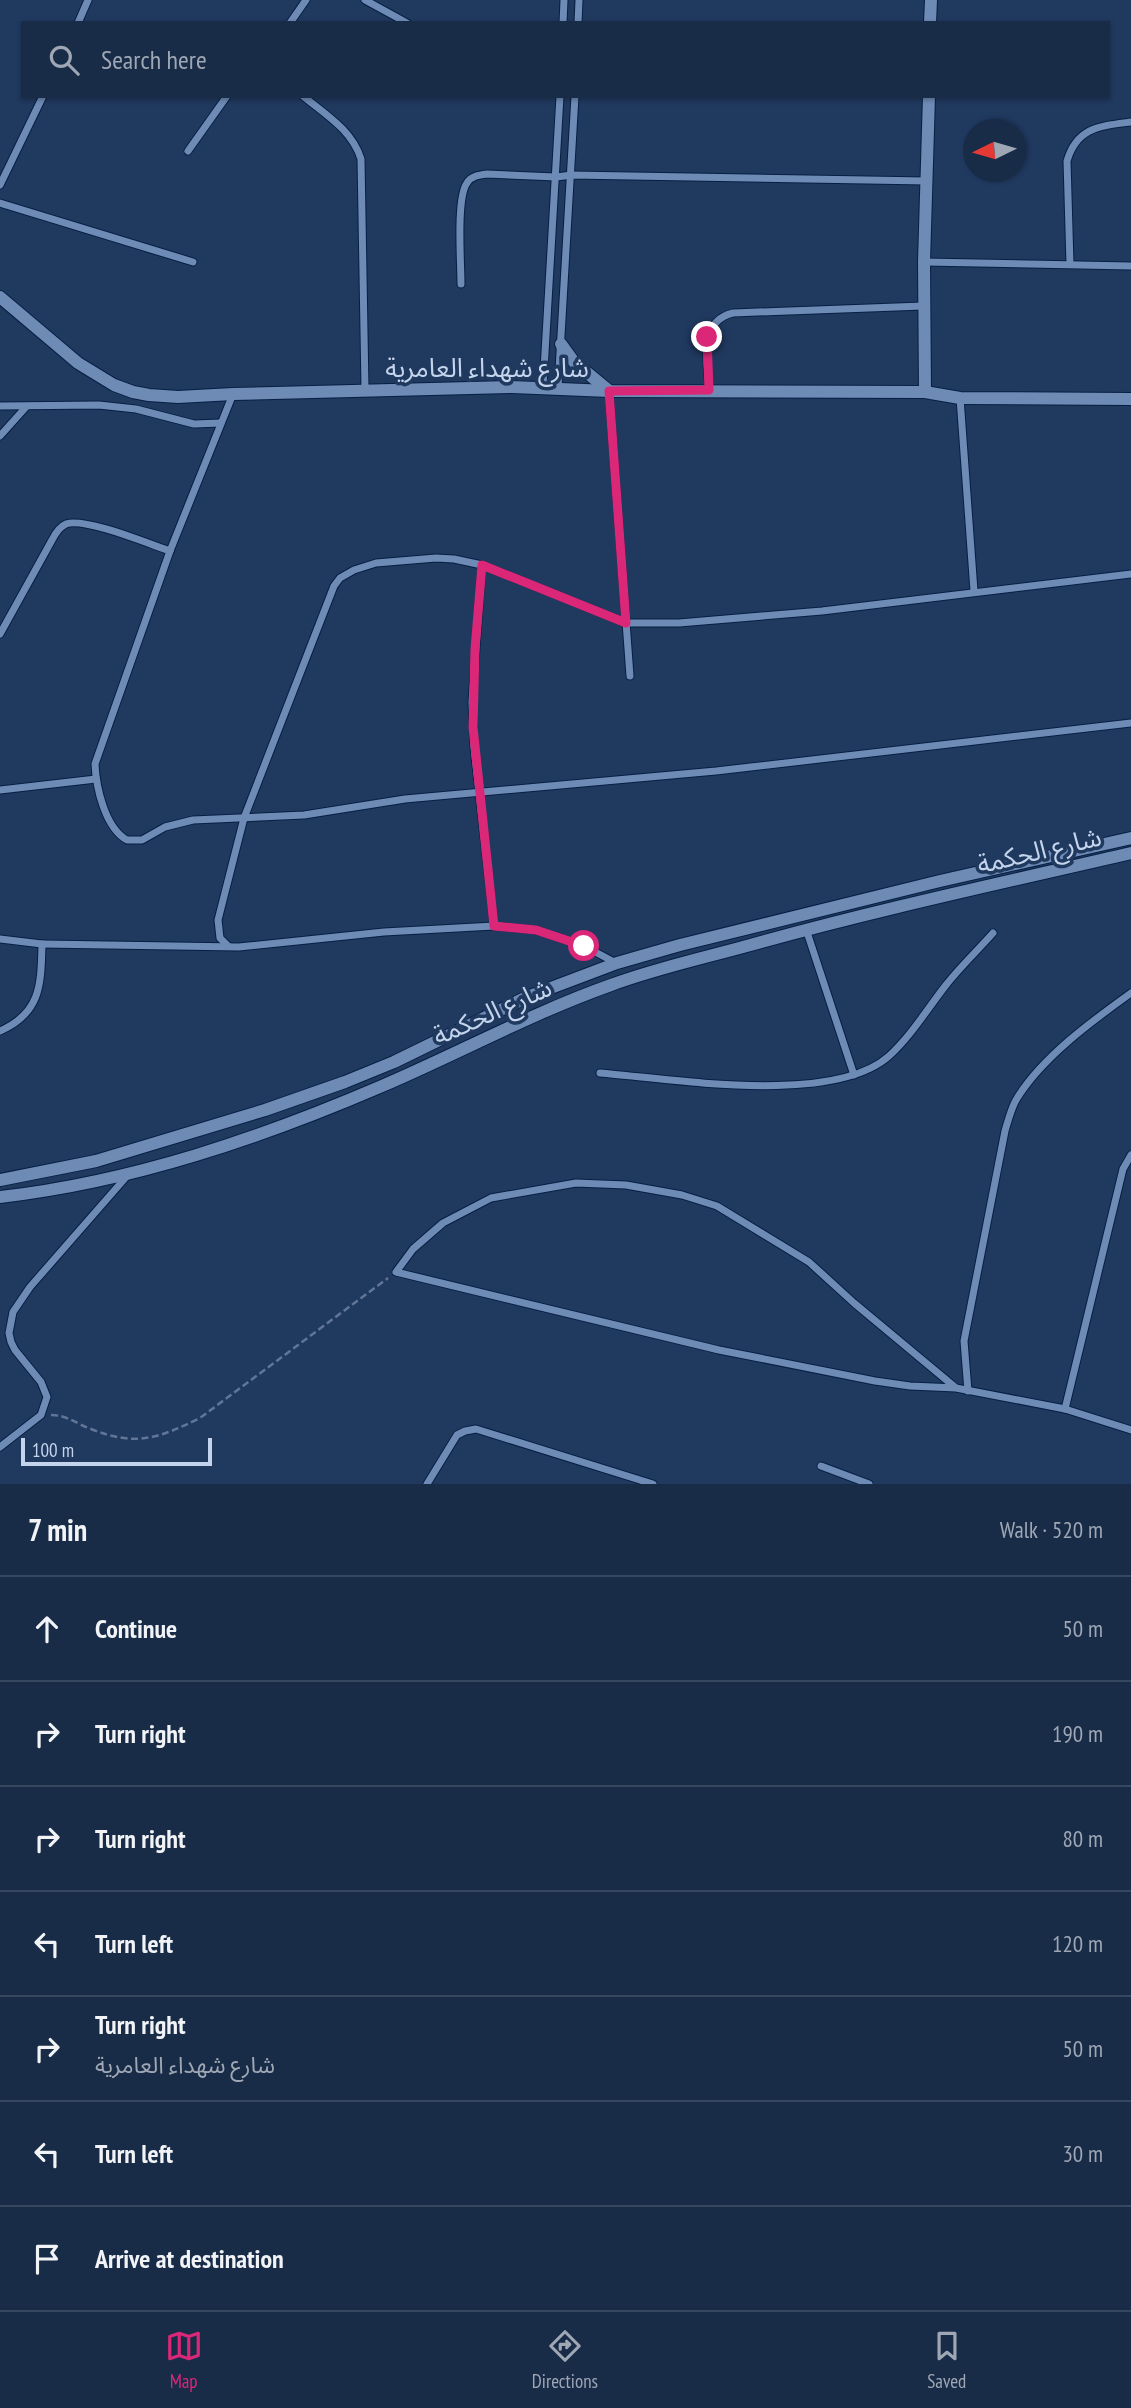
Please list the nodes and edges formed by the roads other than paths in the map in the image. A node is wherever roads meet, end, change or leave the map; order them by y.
1 (88, 0) edge
2 (306, 0) edge
3 (365, 0) edge
4 (564, 0) edge
5 (579, 0) edge
6 (931, 0) edge
7 (79, 21) edge
8 (291, 21) edge
9 (403, 21) edge
10 (563, 21) edge
11 (579, 21) edge
12 (930, 21) edge
13 (42, 98) edge
14 (226, 98) edge
15 (305, 98) edge
16 (560, 98) edge
17 (575, 98) edge
18 (929, 98) edge
19 (1131, 122) edge
20 (188, 151) dead end
21 (572, 175) junction
22 (556, 177) junction
23 (928, 181) junction
24 (0, 185) edge
25 (0, 203) edge
26 (192, 262) dead end
27 (924, 262) junction
28 (1070, 264) junction
29 (1131, 266) edge
30 (461, 285) dead end
31 (0, 297) edge
32 (923, 306) junction
33 (561, 344) junction
34 (543, 387) junction
35 (558, 387) junction
36 (365, 390) junction
37 (709, 390) junction
38 (609, 391) junction
39 (925, 392) junction
40 (233, 394) junction
41 (960, 398) junction
42 (1131, 399) edge
43 (0, 406) edge
44 (26, 407) junction
45 (221, 423) junction
46 (0, 436) edge
47 (170, 551) junction
48 (482, 565) junction
49 (1131, 574) edge
50 (974, 592) junction
51 (626, 623) junction
52 (0, 634) edge
53 (630, 676) dead end
54 (1131, 723) edge
55 (96, 779) junction
56 (0, 790) edge
57 (481, 793) junction
58 (244, 818) junction
59 (1131, 838) edge
60 (1131, 853) edge
61 (494, 926) junction
62 (806, 929) junction
63 (993, 933) dead end
64 (0, 939) edge
65 (42, 944) junction
66 (228, 946) junction
67 (617, 963) junction
68 (1131, 993) edge
69 (0, 1031) edge
70 (600, 1073) dead end
71 (854, 1075) junction
72 (1131, 1155) edge
73 (130, 1173) junction
74 (0, 1180) edge
75 (0, 1197) edge
76 (956, 1388) junction
77 (968, 1391) junction
78 (1065, 1409) junction
79 (1131, 1430) edge
80 (0, 1447) edge
81 (821, 1466) dead end
82 (427, 1484) edge
83 (653, 1484) edge
84 (869, 1484) edge

1 - 7 street
2 - 8 street
3 - 9 street
4 - 10 street
5 - 11 street
6 - 12 street
13 - 24 street
14 - 20 street
15 - 36 street
16 - 22 street
17 - 21 street
18 - 23 street
19 - 28 street
21 - 22 street
21 - 23 street
21 - 33 street
22 - 30 street
22 - 34 street
23 - 27 street
25 - 26 street
27 - 28 street
27 - 32 street
28 - 29 street
31 - 40 street, شارع شهداء العامرية
32 - 37 street
32 - 39 street
33 - 35 street
33 - 38 street
34 - 35 street, شارع شهداء العامرية
34 - 36 street, شارع شهداء العامرية
35 - 38 street, شارع شهداء العامرية
36 - 40 street, شارع شهداء العامرية
37 - 38 street, شارع شهداء العامرية
37 - 39 street, شارع شهداء العامرية
38 - 51 street
39 - 41 street, شارع شهداء العامرية
40 - 45 street
41 - 42 street, شارع شهداء العامرية
41 - 50 street
43 - 44 street
44 - 45 street
44 - 46 street
45 - 47 street
47 - 52 street
47 - 55 street
48 - 51 street
48 - 57 street
48 - 58 street
49 - 50 street
50 - 51 street
51 - 53 street
54 - 57 street
55 - 56 street
55 - 58 street
57 - 58 street
57 - 61 street
58 - 66 street
59 - 67 street, شارع الحكمة
60 - 62 street, شارع الحكمة
61 - 66 street
61 - 67 street
62 - 71 street
62 - 73 street, شارع الحكمة
63 - 71 street
64 - 65 street
65 - 66 street
65 - 69 street
67 - 74 street, شارع الحكمة
68 - 77 street
70 - 71 street
72 - 78 street
73 - 75 street, شارع الحكمة
73 - 80 street
76 - 76 street
76 - 77 street
77 - 78 street
78 - 79 street
81 - 84 street
82 - 83 street

